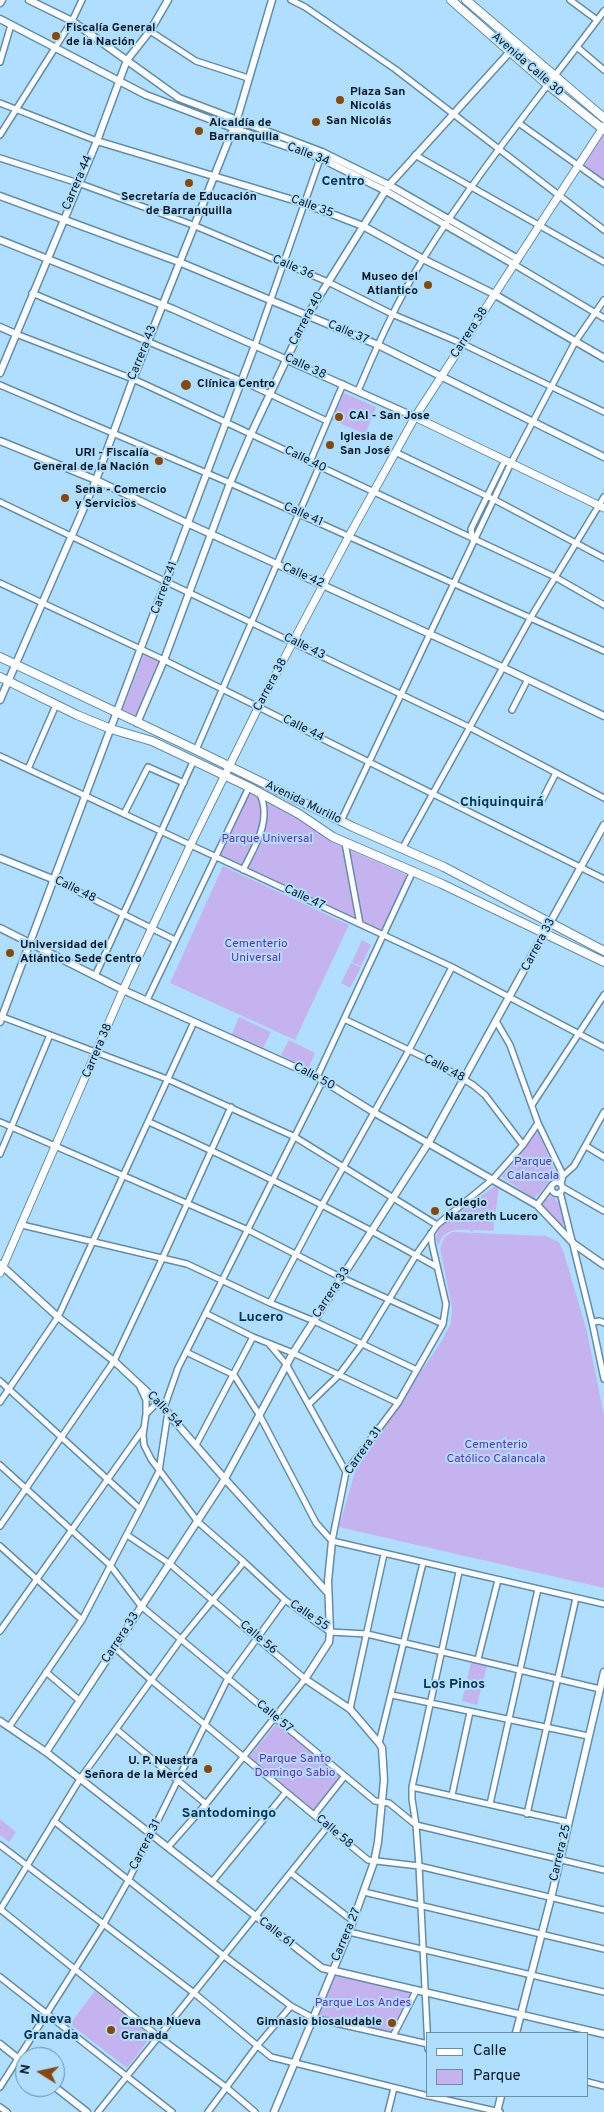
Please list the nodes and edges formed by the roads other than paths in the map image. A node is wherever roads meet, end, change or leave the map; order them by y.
1 (30, 0) edge
2 (82, 0) edge
3 (168, 0) edge
4 (272, 0) edge
5 (291, 0) edge
6 (451, 0) edge
7 (466, 0) edge
8 (570, 0) edge
9 (603, 14) edge
10 (0, 19) edge
11 (597, 20) junction
12 (72, 22) junction
13 (11, 25) junction
14 (150, 30) junction
15 (517, 44) junction
16 (577, 47) junction
17 (55, 48) junction
18 (510, 51) junction
19 (127, 60) junction
20 (0, 62) edge
21 (604, 70) edge
22 (555, 76) junction
23 (248, 78) junction
24 (120, 82) junction
25 (548, 85) junction
26 (0, 103) edge
27 (16, 110) junction
28 (454, 114) junction
29 (604, 118) edge
30 (237, 119) junction
31 (520, 124) junction
32 (233, 128) junction
33 (603, 128) edge
34 (0, 135) edge
35 (96, 141) junction
36 (500, 150) junction
37 (321, 155) junction
38 (415, 155) junction
39 (0, 158) edge
40 (579, 166) junction
41 (214, 176) junction
42 (78, 182) junction
43 (604, 184) edge
44 (472, 186) junction
45 (387, 188) junction
46 (0, 196) edge
47 (559, 196) junction
48 (303, 203) junction
49 (63, 218) junction
50 (448, 222) junction
51 (193, 225) junction
52 (363, 226) junction
53 (540, 226) junction
54 (604, 230) edge
55 (0, 240) edge
56 (46, 258) junction
57 (423, 259) junction
58 (179, 262) junction
59 (516, 262) junction
60 (604, 262) edge
61 (283, 263) junction
62 (328, 282) junction
63 (32, 293) junction
64 (495, 295) junction
65 (270, 300) junction
66 (604, 300) edge
67 (163, 305) junction
68 (595, 312) junction
69 (392, 314) junction
70 (307, 316) junction
71 (604, 318) edge
72 (0, 327) edge
73 (16, 334) junction
74 (148, 341) junction
75 (576, 342) junction
76 (463, 344) junction
77 (255, 345) junction
78 (378, 345) junction
79 (286, 358) junction
80 (604, 358) edge
81 (0, 373) edge
82 (442, 376) junction
83 (133, 379) junction
84 (242, 381) junction
85 (343, 384) junction
86 (0, 385) edge
87 (551, 386) junction
88 (358, 391) junction
89 (270, 394) junction
90 (604, 412) edge
91 (415, 417) junction
92 (532, 420) junction
93 (327, 421) junction
94 (226, 423) junction
95 (113, 433) junction
96 (251, 434) junction
97 (0, 441) edge
98 (396, 452) junction
99 (604, 457) edge
100 (508, 461) junction
101 (310, 462) junction
102 (319, 467) junction
103 (208, 473) junction
104 (96, 480) junction
105 (230, 483) junction
106 (373, 492) junction
107 (487, 496) junction
108 (604, 497) edge
109 (493, 499) junction
110 (0, 502) edge
111 (601, 506) edge
112 (299, 514) junction
113 (189, 524) junction
114 (212, 534) junction
115 (72, 535) junction
116 (349, 536) junction
117 (473, 540) junction
118 (575, 542) junction
119 (604, 558) edge
120 (277, 564) junction
121 (555, 577) junction
122 (168, 582) junction
123 (0, 583) edge
124 (452, 583) junction
125 (323, 585) junction
126 (190, 593) junction
127 (43, 603) junction
128 (604, 605) edge
129 (531, 617) junction
130 (251, 622) junction
131 (429, 634) junction
132 (293, 642) junction
133 (142, 650) junction
134 (604, 650) edge
135 (0, 658) edge
136 (164, 660) junction
137 (15, 665) junction
138 (502, 667) junction
139 (0, 677) edge
140 (528, 679) junction
141 (9, 682) junction
142 (222, 689) junction
143 (400, 694) junction
144 (0, 700) edge
145 (56, 705) junction
146 (258, 708) junction
147 (512, 710) dead end
148 (116, 714) junction
149 (604, 716) edge
150 (137, 722) junction
151 (469, 727) junction
152 (111, 729) junction
153 (196, 750) junction
154 (0, 756) edge
155 (193, 762) junction
156 (369, 762) junction
157 (229, 767) junction
158 (28, 769) junction
159 (556, 773) junction
160 (224, 776) junction
161 (184, 783) junction
162 (249, 787) junction
163 (258, 792) junction
164 (433, 792) junction
165 (87, 796) junction
166 (604, 798) edge
167 (542, 800) dead end
168 (124, 814) junction
169 (341, 821) junction
170 (604, 825) edge
171 (162, 831) junction
172 (345, 843) junction
173 (190, 846) junction
174 (402, 849) junction
175 (0, 858) edge
176 (215, 858) junction
177 (580, 866) junction
178 (243, 870) junction
179 (412, 871) junction
180 (604, 879) edge
181 (55, 880) junction
182 (124, 913) junction
183 (360, 924) junction
184 (550, 924) junction
185 (0, 928) edge
186 (152, 928) junction
187 (546, 932) junction
188 (383, 935) junction
189 (175, 940) junction
190 (31, 943) junction
191 (604, 951) edge
192 (604, 962) edge
193 (452, 967) junction
194 (95, 976) junction
195 (123, 990) junction
196 (604, 995) edge
197 (510, 997) junction
198 (147, 1000) junction
199 (1, 1018) edge
200 (344, 1019) junction
201 (496, 1021) junction
202 (194, 1022) junction
203 (580, 1034) junction
204 (50, 1035) junction
205 (604, 1047) edge
206 (409, 1050) junction
207 (97, 1053) junction
208 (320, 1078) junction
209 (463, 1078) junction
210 (167, 1080) junction
211 (532, 1105) junction
212 (231, 1107) junction
213 (604, 1112) edge
214 (375, 1113) junction
215 (0, 1122) edge
216 (149, 1122) junction
217 (538, 1123) junction
218 (11, 1127) junction
219 (295, 1137) junction
220 (429, 1142) junction
221 (523, 1145) junction
222 (586, 1146) junction
223 (56, 1147) junction
224 (212, 1150) junction
225 (0, 1154) edge
226 (604, 1157) edge
227 (344, 1166) junction
228 (123, 1177) junction
229 (493, 1179) junction
230 (273, 1180) junction
231 (559, 1184) junction
232 (394, 1198) junction
233 (188, 1204) junction
234 (322, 1205) junction
235 (537, 1205) junction
236 (604, 1212) edge
237 (22, 1225) junction
238 (437, 1225) junction
239 (568, 1227) junction
240 (248, 1230) junction
241 (372, 1230) junction
242 (558, 1230) junction
243 (431, 1233) junction
244 (94, 1241) junction
245 (574, 1244) junction
246 (297, 1255) junction
247 (416, 1255) junction
248 (163, 1257) junction
249 (604, 1265) edge
250 (437, 1267) junction
251 (1, 1268) edge
252 (342, 1278) junction
253 (223, 1281) junction
254 (389, 1299) junction
255 (270, 1303) junction
256 (206, 1314) junction
257 (604, 1315) edge
258 (58, 1317) junction
259 (314, 1321) junction
260 (592, 1322) junction
261 (602, 1322) edge
262 (443, 1324) junction
263 (253, 1337) junction
264 (268, 1343) junction
265 (362, 1344) junction
266 (186, 1352) junction
267 (293, 1353) junction
268 (114, 1361) junction
269 (286, 1364) junction
270 (417, 1370) junction
271 (234, 1375) junction
272 (339, 1375) junction
273 (604, 1379) edge
274 (0, 1381) edge
275 (139, 1384) junction
276 (9, 1390) junction
277 (0, 1402) edge
278 (158, 1402) junction
279 (398, 1403) junction
280 (309, 1404) junction
281 (166, 1410) junction
282 (146, 1414) junction
283 (260, 1416) junction
284 (144, 1427) junction
285 (61, 1438) junction
286 (196, 1445) junction
287 (0, 1465) edge
288 (159, 1471) junction
289 (346, 1472) junction
290 (106, 1478) junction
291 (225, 1480) junction
292 (25, 1488) junction
293 (140, 1509) junction
294 (198, 1522) junction
295 (0, 1526) edge
296 (71, 1529) junction
297 (127, 1535) junction
298 (332, 1541) junction
299 (0, 1546) edge
300 (384, 1554) junction
301 (244, 1562) junction
302 (423, 1563) junction
303 (170, 1564) junction
304 (110, 1565) junction
305 (329, 1569) junction
306 (311, 1572) junction
307 (459, 1572) junction
308 (37, 1579) junction
309 (498, 1580) junction
310 (538, 1589) junction
311 (328, 1593) junction
312 (576, 1598) junction
313 (213, 1600) junction
314 (285, 1600) junction
315 (604, 1604) edge
316 (141, 1606) junction
317 (82, 1620) junction
318 (0, 1631) edge
319 (330, 1632) junction
320 (367, 1634) junction
321 (181, 1639) junction
322 (259, 1639) junction
323 (405, 1642) junction
324 (115, 1648) junction
325 (442, 1651) junction
326 (478, 1659) junction
327 (520, 1670) junction
328 (46, 1672) junction
329 (604, 1672) edge
330 (228, 1678) junction
331 (305, 1679) junction
332 (558, 1679) junction
333 (151, 1680) junction
334 (600, 1689) junction
335 (392, 1695) junction
336 (79, 1700) junction
337 (430, 1704) junction
338 (350, 1709) junction
339 (470, 1712) junction
340 (274, 1718) junction
341 (0, 1720) edge
342 (509, 1720) junction
343 (206, 1724) junction
344 (9, 1727) junction
345 (546, 1728) junction
346 (116, 1729) junction
347 (588, 1736) junction
348 (380, 1746) junction
349 (46, 1752) junction
350 (244, 1757) junction
351 (344, 1777) junction
352 (80, 1779) junction
353 (179, 1780) junction
354 (412, 1787) junction
355 (286, 1792) junction
356 (452, 1795) junction
357 (382, 1802) junction
358 (206, 1804) junction
359 (490, 1804) junction
360 (527, 1814) junction
361 (314, 1815) junction
362 (54, 1821) junction
363 (568, 1822) junction
364 (416, 1825) junction
365 (328, 1826) junction
366 (152, 1835) junction
367 (0, 1846) edge
368 (168, 1847) junction
369 (560, 1860) junction
370 (374, 1862) junction
371 (27, 1865) junction
372 (419, 1866) junction
373 (604, 1870) edge
374 (291, 1873) junction
375 (128, 1881) junction
376 (212, 1882) junction
377 (364, 1892) junction
378 (551, 1898) junction
379 (421, 1907) junction
380 (0, 1910) edge
381 (604, 1910) edge
382 (256, 1917) junction
383 (353, 1921) junction
384 (103, 1925) junction
385 (349, 1932) junction
386 (542, 1934) junction
387 (423, 1949) junction
388 (604, 1949) edge
389 (224, 1956) junction
390 (74, 1969) junction
391 (332, 1972) junction
392 (0, 1976) edge
393 (531, 1976) junction
394 (416, 1991) junction
395 (604, 1992) edge
396 (194, 1993) junction
397 (426, 1996) junction
398 (291, 2006) junction
399 (46, 2013) junction
400 (521, 2015) junction
401 (313, 2018) junction
402 (427, 2032) edge
403 (516, 2032) edge
404 (604, 2034) edge
405 (393, 2036) junction
406 (159, 2037) junction
407 (0, 2044) edge
408 (257, 2046) junction
409 (426, 2046) edge
410 (24, 2047) edge
411 (15, 2056) edge
412 (15, 2061) edge
413 (294, 2064) junction
414 (126, 2077) junction
415 (589, 2082) edge
416 (604, 2086) edge
417 (0, 2087) edge
418 (227, 2088) junction
419 (394, 2088) junction
420 (65, 2095) edge
421 (426, 2096) edge
422 (433, 2097) edge
423 (450, 2097) edge
424 (500, 2097) edge
425 (458, 2102) junction
426 (475, 2106) junction
427 (0, 2107) edge
428 (7, 2112) edge
429 (87, 2112) edge
430 (98, 2112) edge
431 (172, 2112) edge
432 (208, 2112) edge
433 (255, 2112) edge
434 (274, 2112) edge
435 (388, 2112) edge
436 (480, 2112) edge
437 (498, 2112) edge

1 - 12 street, Calle 34
2 - 12 street
3 - 14 street, Carrera 44
4 - 23 street, Carrera 43
5 - 28 street
6 - 18 main road, Avenida Calle 30
7 - 15 main road, Avenida Calle 30
8 - 11 street
9 - 11 street
10 - 13 street, Calle 34
11 - 16 street
12 - 17 street
12 - 19 street, Calle 34
13 - 17 street, Calle 34
13 - 20 street
14 - 19 street, Carrera 44
14 - 23 street
15 - 18 street, Carrera 40
15 - 22 main road, Avenida Calle 30
16 - 21 street
16 - 22 street
17 - 24 street, Calle 34
17 - 27 street
18 - 25 main road, Avenida Calle 30
18 - 28 street, Carrera 40
19 - 24 street, Carrera 44
19 - 30 street, Calle 34
22 - 25 street
22 - 29 main road, Avenida Calle 30
23 - 30 street, Carrera 43
24 - 32 street, Calle 34
24 - 35 street, Carrera 44
25 - 31 street
25 - 33 main road, Avenida Calle 30
26 - 27 street, Calle 35
27 - 34 street
27 - 35 street, Calle 35
28 - 36 street
28 - 38 street, Carrera 40
30 - 32 street, Carrera 43
30 - 37 street, Calle 34
31 - 36 street
31 - 40 street
32 - 37 street, Calle 34
32 - 41 street, Carrera 43
33 - 40 main road, Carrera 38
35 - 41 street, Calle 35
35 - 42 street, Carrera 44
36 - 44 street
36 - 47 street
37 - 45 street, Calle 34
37 - 48 street, Carrera 41
38 - 44 street
38 - 45 street, Carrera 40
39 - 42 street, Calle 36
40 - 43 street
40 - 47 main road, Carrera 38
41 - 48 street, Calle 35
41 - 51 street, Carrera 43
42 - 49 street, Carrera 44
42 - 51 street, Calle 36
44 - 50 street
44 - 53 street
45 - 50 street, Calle 34
45 - 52 street, Carrera 40
46 - 49 street, Calle 37
47 - 53 main road, Carrera 38
47 - 54 street
48 - 52 street, Calle 35
48 - 61 street, Carrera 41
49 - 56 street, Carrera 44
49 - 58 street, Calle 37
50 - 57 street
50 - 59 street, Calle 34
51 - 58 street, Carrera 43
51 - 61 street, Calle 36
52 - 57 street, Calle 35
52 - 62 street, Carrera 40
53 - 59 main road, Carrera 38
53 - 60 street
55 - 56 street, Calle 38
56 - 63 street, Carrera 44
56 - 67 street, Calle 38
57 - 64 street, Calle 35
57 - 69 street
58 - 65 street, Calle 37
58 - 67 street, Carrera 43
59 - 64 main road, Carrera 38
59 - 68 street, Calle 34
61 - 62 street, Calle 36
61 - 65 street, Carrera 41
62 - 69 street, Calle 36
62 - 70 street, Carrera 40
63 - 73 street, Carrera 44
63 - 74 street
64 - 75 street, Calle 35
64 - 76 main road, Carrera 38
65 - 70 street, Calle 37
65 - 77 street, Carrera 41
66 - 68 street
67 - 74 street, Carrera 43
67 - 77 street, Calle 38
68 - 71 street, Calle 34
68 - 75 street
69 - 76 street, Calle 36
69 - 78 street
70 - 78 street, Calle 37
70 - 79 street, Carrera 40
72 - 73 street, Calle 40
73 - 81 street, Carrera 44
73 - 83 street, Calle 40
74 - 83 street, Carrera 43
74 - 84 street
75 - 80 street, Calle 35
75 - 87 street
76 - 82 main road, Carrera 38
76 - 87 street, Calle 36
77 - 79 street, Calle 38
77 - 84 street, Carrera 41
78 - 82 street, Calle 37
78 - 88 street
79 - 85 street, Calle 38
79 - 89 street, Carrera 40
82 - 91 main road, Carrera 38
82 - 92 street, Calle 37
83 - 94 street, Calle 40
83 - 95 street, Carrera 43
84 - 89 street
84 - 94 street, Carrera 41
85 - 88 street, Calle 38
85 - 93 street
86 - 95 street, Calle 41
87 - 90 street, Calle 36
87 - 92 street
88 - 91 street, Calle 38
89 - 93 street
89 - 96 street, Carrera 40
91 - 98 main road, Carrera 38
91 - 100 main road, Calle 38
92 - 99 street, Calle 37
92 - 100 street
93 - 101 street
94 - 96 street, Calle 40
94 - 103 street, Carrera 41
95 - 103 street, Calle 41
95 - 104 street, Carrera 43
96 - 101 street, Calle 40
96 - 105 street, Carrera 40
97 - 104 street, Calle 42
98 - 106 main road, Carrera 38
98 - 107 street
100 - 107 street
100 - 109 street
100 - 111 main road, Calle 38
101 - 102 street, Calle 40
102 - 106 street, Calle 40
102 - 112 street
103 - 105 street, Calle 41
103 - 113 street, Carrera 41
104 - 113 street, Calle 42
104 - 115 street, Carrera 43
105 - 112 street, Calle 41
105 - 114 street, Carrera 40
106 - 116 main road, Carrera 38
106 - 117 street, Calle 40
107 - 109 street
107 - 117 street
108 - 111 street
109 - 117 street
109 - 118 street
110 - 115 street, Calle 43
111 - 118 street
112 - 116 street, Calle 41
112 - 120 street
113 - 114 street, Calle 42
113 - 122 street, Carrera 41
114 - 120 street, Calle 42
114 - 126 street, Carrera 40
115 - 122 street, Calle 43
115 - 127 street, Carrera 43
116 - 124 street, Calle 41
116 - 125 main road, Carrera 38
117 - 121 street, Calle 40
117 - 124 street
118 - 119 street
118 - 121 street
120 - 125 street, Calle 42
120 - 130 street
121 - 128 street, Calle 40
121 - 129 street
122 - 126 street, Calle 43
122 - 133 street, Carrera 41
123 - 127 street, Calle 44
124 - 129 street, Calle 41
124 - 131 street
125 - 131 street, Calle 42
125 - 132 main road, Carrera 38
126 - 130 street, Calle 43
126 - 136 street, Carrera 40
127 - 133 street, Calle 44
127 - 137 street, Carrera 43
129 - 134 street, Calle 41
129 - 138 street
130 - 132 street, Calle 43
130 - 142 street
131 - 138 street, Calle 42
131 - 143 street
132 - 143 street, Calle 43
132 - 146 main road, Carrera 38
133 - 136 street, Calle 44
133 - 148 street, Carrera 41
135 - 137 main road, Avenida Murillo
136 - 142 street, Calle 44
136 - 150 street, Carrera 40
137 - 141 street, Carrera 43
137 - 148 main road, Avenida Murillo
138 - 140 street, Calle 42
138 - 151 street
139 - 141 main road, Avenida Murillo
140 - 147 street
140 - 149 street, Calle 42
141 - 144 street, Carrera 43
141 - 145 main road, Avenida Murillo
142 - 146 street, Calle 44
142 - 153 street
143 - 151 street, Calle 43
143 - 156 street
145 - 152 main road, Avenida Murillo
145 - 158 street
146 - 156 street, Calle 44
146 - 157 main road, Carrera 38
148 - 150 main road, Avenida Murillo
148 - 152 street, Carrera 41
150 - 153 main road, Avenida Murillo
151 - 159 street, Calle 43
151 - 164 street
152 - 155 main road, Avenida Murillo
152 - 165 street, Carrera 41
153 - 157 main road, Avenida Murillo
154 - 158 street, Calle 47
155 - 160 main road, Avenida Murillo
155 - 161 street
156 - 164 street, Calle 44
156 - 169 street
157 - 160 main road, Carrera 38
157 - 169 main road, Avenida Murillo
158 - 165 street, Calle 47
159 - 166 street, Calle 43
159 - 167 street
160 - 162 main road, Avenida Murillo
160 - 173 main road, Carrera 38
161 - 168 street
161 - 171 street
162 - 163 main road, Avenida Murillo
162 - 176 street
163 - 172 main road, Avenida Murillo
163 - 178 street
164 - 174 street
164 - 177 street, Calle 44
165 - 168 street, Calle 47
165 - 181 street, Carrera 41
168 - 171 street, Calle 47
169 - 174 main road, Avenida Murillo
170 - 177 street, Carrera 33
171 - 173 street, Calle 47
171 - 182 street
172 - 179 main road, Avenida Murillo
172 - 183 street
173 - 176 street, Calle 47
173 - 186 main road, Carrera 38
174 - 184 main road, Avenida Murillo
175 - 181 street, Calle 48
176 - 178 street, Calle 47
176 - 189 street
177 - 180 street, Calle 44
177 - 184 street, Carrera 33
178 - 183 street, Calle 47
179 - 187 main road, Avenida Murillo
179 - 188 street
181 - 182 street, Calle 48
181 - 190 street, Carrera 41
182 - 186 street, Calle 48
182 - 194 street
183 - 188 street, Calle 47
184 - 187 street, Carrera 33
184 - 191 main road, Avenida Murillo
185 - 190 street, Calle 50
186 - 189 street, Calle 48
186 - 195 main road, Carrera 38
187 - 192 main road, Avenida Murillo
187 - 197 street, Carrera 33
188 - 193 street, Calle 47
188 - 200 street
189 - 198 street
190 - 194 street, Calle 50
190 - 199 street, Carrera 41
193 - 197 street, Calle 47
193 - 206 street
194 - 195 street, Calle 50
195 - 198 street, Calle 50
195 - 207 main road, Carrera 38
196 - 203 street
197 - 201 street, Carrera 33
197 - 203 street, Calle 47
198 - 202 street, Calle 50
199 - 204 street
200 - 206 street, Calle 48
200 - 208 street
201 - 209 street, Carrera 33
201 - 211 street
202 - 208 street, Calle 50
202 - 210 street
203 - 205 street, Calle 47
203 - 211 street
204 - 207 street
204 - 218 street
206 - 209 street, Calle 48
206 - 214 street
207 - 210 street
207 - 223 main road, Carrera 38
208 - 214 street, Calle 50
208 - 219 street
209 - 220 street, Carrera 33
209 - 221 street, Calle 48
210 - 212 street
210 - 216 street
211 - 217 street
212 - 219 street
212 - 224 street
213 - 222 street
214 - 220 street, Calle 50
214 - 227 street
215 - 218 street
216 - 224 street
216 - 228 street
217 - 221 street
217 - 231 street
218 - 223 street
218 - 225 street
219 - 227 street
219 - 230 street
220 - 229 street, Calle 50
220 - 232 street, Carrera 33
221 - 229 street
222 - 226 street
222 - 231 street
223 - 228 street
223 - 237 main road, Carrera 38
224 - 230 street
224 - 233 street
227 - 232 street
227 - 234 street
228 - 233 street
228 - 244 street
229 - 235 street, Calle 50
229 - 238 street
230 - 234 street
230 - 240 street
231 - 235 street
231 - 236 street
231 - 239 street
232 - 238 street
232 - 241 street, Carrera 33
233 - 240 street
233 - 248 street
234 - 241 street
234 - 246 street
235 - 242 street, Calle 50
237 - 244 street
237 - 251 main road, Carrera 38
238 - 243 street
239 - 242 street
239 - 245 street
240 - 246 street
240 - 253 street
241 - 247 street
241 - 252 street, Carrera 33
242 - 245 street, Calle 50
243 - 247 street
243 - 250 street, Carrera 31
244 - 248 street
244 - 258 street
245 - 249 street, Calle 50
245 - 260 street
246 - 252 street
246 - 255 street
247 - 250 street
247 - 254 street
248 - 253 street
248 - 268 street
250 - 262 street, Carrera 31
251 - 258 street, Calle 54
252 - 254 street
252 - 259 street, Carrera 33
253 - 255 street
253 - 256 street
254 - 262 street
254 - 265 street
255 - 259 street
256 - 263 street
256 - 266 street
257 - 261 street
258 - 268 street, Calle 54
258 - 276 street
259 - 265 street
259 - 267 street, Carrera 33
260 - 261 street
260 - 273 street
262 - 270 street, Carrera 31
263 - 264 street
263 - 271 street
264 - 267 street
264 - 269 street
265 - 270 street
265 - 272 street
266 - 271 street
266 - 281 street
267 - 269 street, Carrera 33
267 - 272 street
268 - 275 street, Calle 54
268 - 285 street
269 - 280 street
269 - 283 street, Carrera 33
270 - 279 street, Carrera 31
271 - 283 street
271 - 286 street
272 - 279 street
272 - 280 street
274 - 276 street
275 - 278 street, Calle 54
275 - 282 street, Calle 55
276 - 277 street
276 - 285 street
278 - 281 street, Calle 54
278 - 282 street
279 - 289 street, Carrera 31
280 - 289 street
281 - 286 street, Calle 54
281 - 288 street
282 - 284 street, Calle 55
283 - 291 street, Carrera 33
283 - 298 street
284 - 288 street, Calle 55
284 - 290 street
285 - 290 street
285 - 292 street
286 - 291 street, Calle 54
287 - 292 street, Calle 57
288 - 293 street
288 - 294 street, Calle 55
289 - 298 street, Carrera 31
290 - 293 street
290 - 296 street
291 - 294 street, Carrera 33
291 - 306 street, Calle 54
292 - 295 street
292 - 296 street, Calle 57
293 - 297 street
294 - 301 street, Calle 55
294 - 303 street, Carrera 33
296 - 304 street, Calle 57
296 - 308 street
297 - 303 street, Calle 56
297 - 304 street
298 - 300 street
298 - 305 street, Carrera 31
299 - 308 street
300 - 302 street
300 - 320 street
301 - 313 street
301 - 314 street, Calle 55
302 - 307 street
302 - 323 street, Carrera 27
303 - 313 street, Calle 56
303 - 316 street, Carrera 33
304 - 316 street, Calle 57
304 - 317 street
305 - 306 street
305 - 311 street, Carrera 31
306 - 311 street, Calle 54
307 - 309 street
307 - 325 street
308 - 317 street
308 - 318 street
309 - 310 street
309 - 326 street
310 - 312 street
310 - 327 street
311 - 319 street, Carrera 31
312 - 315 street
312 - 332 street
313 - 321 street
313 - 322 street, Calle 56
314 - 319 street, Calle 55
314 - 322 street, Carrera 31
316 - 321 street, Calle 57
316 - 324 street, Carrera 33
317 - 328 street
319 - 320 street, Calle 55
319 - 331 street, Carrera 31
320 - 323 street, Calle 55
320 - 338 street
321 - 330 street, Calle 57
321 - 333 street
322 - 330 street, Carrera 31
322 - 331 street, Calle 56
323 - 325 street, Calle 55
323 - 335 street, Carrera 27
324 - 333 street, Calle 58
324 - 336 street, Carrera 33
325 - 326 street, Calle 55
325 - 337 street
326 - 327 street, Calle 55
327 - 332 street, Calle 55
327 - 342 street
328 - 336 street
328 - 344 street
329 - 334 street, Carrera 25
330 - 340 street, Calle 57
330 - 343 street, Carrera 31
331 - 338 street, Calle 56
331 - 340 street
332 - 334 street, Calle 55
332 - 345 street
333 - 343 street, Calle 58
333 - 346 street
334 - 347 street, Carrera 25
335 - 337 street
335 - 348 street, Carrera 27
336 - 349 street, Carrera 33
337 - 339 street
337 - 354 street
338 - 348 street, Calle 56
339 - 342 street
339 - 356 street
340 - 350 street
340 - 351 street, Calle 57
341 - 344 street, Calle 61
342 - 345 street
342 - 359 street
343 - 350 street, Calle 58
343 - 353 street, Carrera 31
344 - 349 street, Calle 61
345 - 347 street
345 - 360 street
346 - 352 street
346 - 353 street
347 - 363 street, Carrera 25
348 - 357 street, Carrera 27
349 - 352 street, Calle 61
350 - 355 street, Calle 58
350 - 358 street
351 - 357 street, Calle 57
351 - 361 street
352 - 362 street
352 - 366 street, Calle 61
353 - 358 street
353 - 366 street, Carrera 31
354 - 356 street
354 - 364 street
355 - 361 street, Calle 58
355 - 376 street
356 - 359 street
357 - 364 street, Calle 57
357 - 370 street, Carrera 27
358 - 368 street
359 - 360 street
360 - 363 street
361 - 365 street, Calle 58
362 - 371 street
362 - 375 street
363 - 369 street, Carrera 25
364 - 369 street, Calle 57
364 - 372 street
365 - 370 street, Calle 58
365 - 374 street
366 - 368 street, Calle 61
366 - 375 street, Carrera 31
367 - 371 street
368 - 376 street, Calle 61
369 - 373 street, Calle 57
369 - 378 street, Carrera 25
370 - 372 street, Calle 58
370 - 377 street, Carrera 27
371 - 380 street
371 - 384 street
372 - 378 street, Calle 58
372 - 379 street
374 - 382 street
374 - 383 street
375 - 384 street, Carrera 31
375 - 389 street
376 - 382 street, Calle 61
377 - 379 street
377 - 383 street, Carrera 27
378 - 381 street, Calle 58
378 - 386 street, Carrera 25
379 - 386 street
379 - 387 street
380 - 390 street
382 - 389 street
382 - 391 street, Calle 61
383 - 385 street, Carrera 27
384 - 390 street, Carrera 31
384 - 396 street
385 - 387 street
385 - 391 street, Carrera 27
386 - 388 street
386 - 393 street, Carrera 25
387 - 393 street
387 - 397 street
389 - 396 street
389 - 398 street
390 - 399 street, Carrera 31
390 - 406 street
391 - 394 street, Calle 61
391 - 401 street, Carrera 27
392 - 399 street
393 - 395 street
393 - 400 street, Carrera 25
394 - 397 street, Calle 61
394 - 405 street
396 - 406 street
396 - 408 street
397 - 400 street, Calle 61
397 - 402 street
398 - 401 street
398 - 408 street
399 - 410 street, Carrera 31
399 - 414 street
400 - 403 street, Carrera 25
400 - 404 street, Calle 61
401 - 405 street
401 - 413 street, Carrera 27
405 - 409 street
406 - 414 street
406 - 418 street
407 - 411 street
408 - 413 street
408 - 418 street
412 - 417 street, Carrera 31
413 - 419 street
413 - 434 street, Carrera 27
414 - 430 street
414 - 431 street
415 - 416 street
418 - 432 street
418 - 433 street
419 - 421 street
419 - 435 street
420 - 429 street
422 - 425 street
423 - 425 street
424 - 437 street
425 - 426 street
426 - 436 street
426 - 437 street
427 - 428 street

